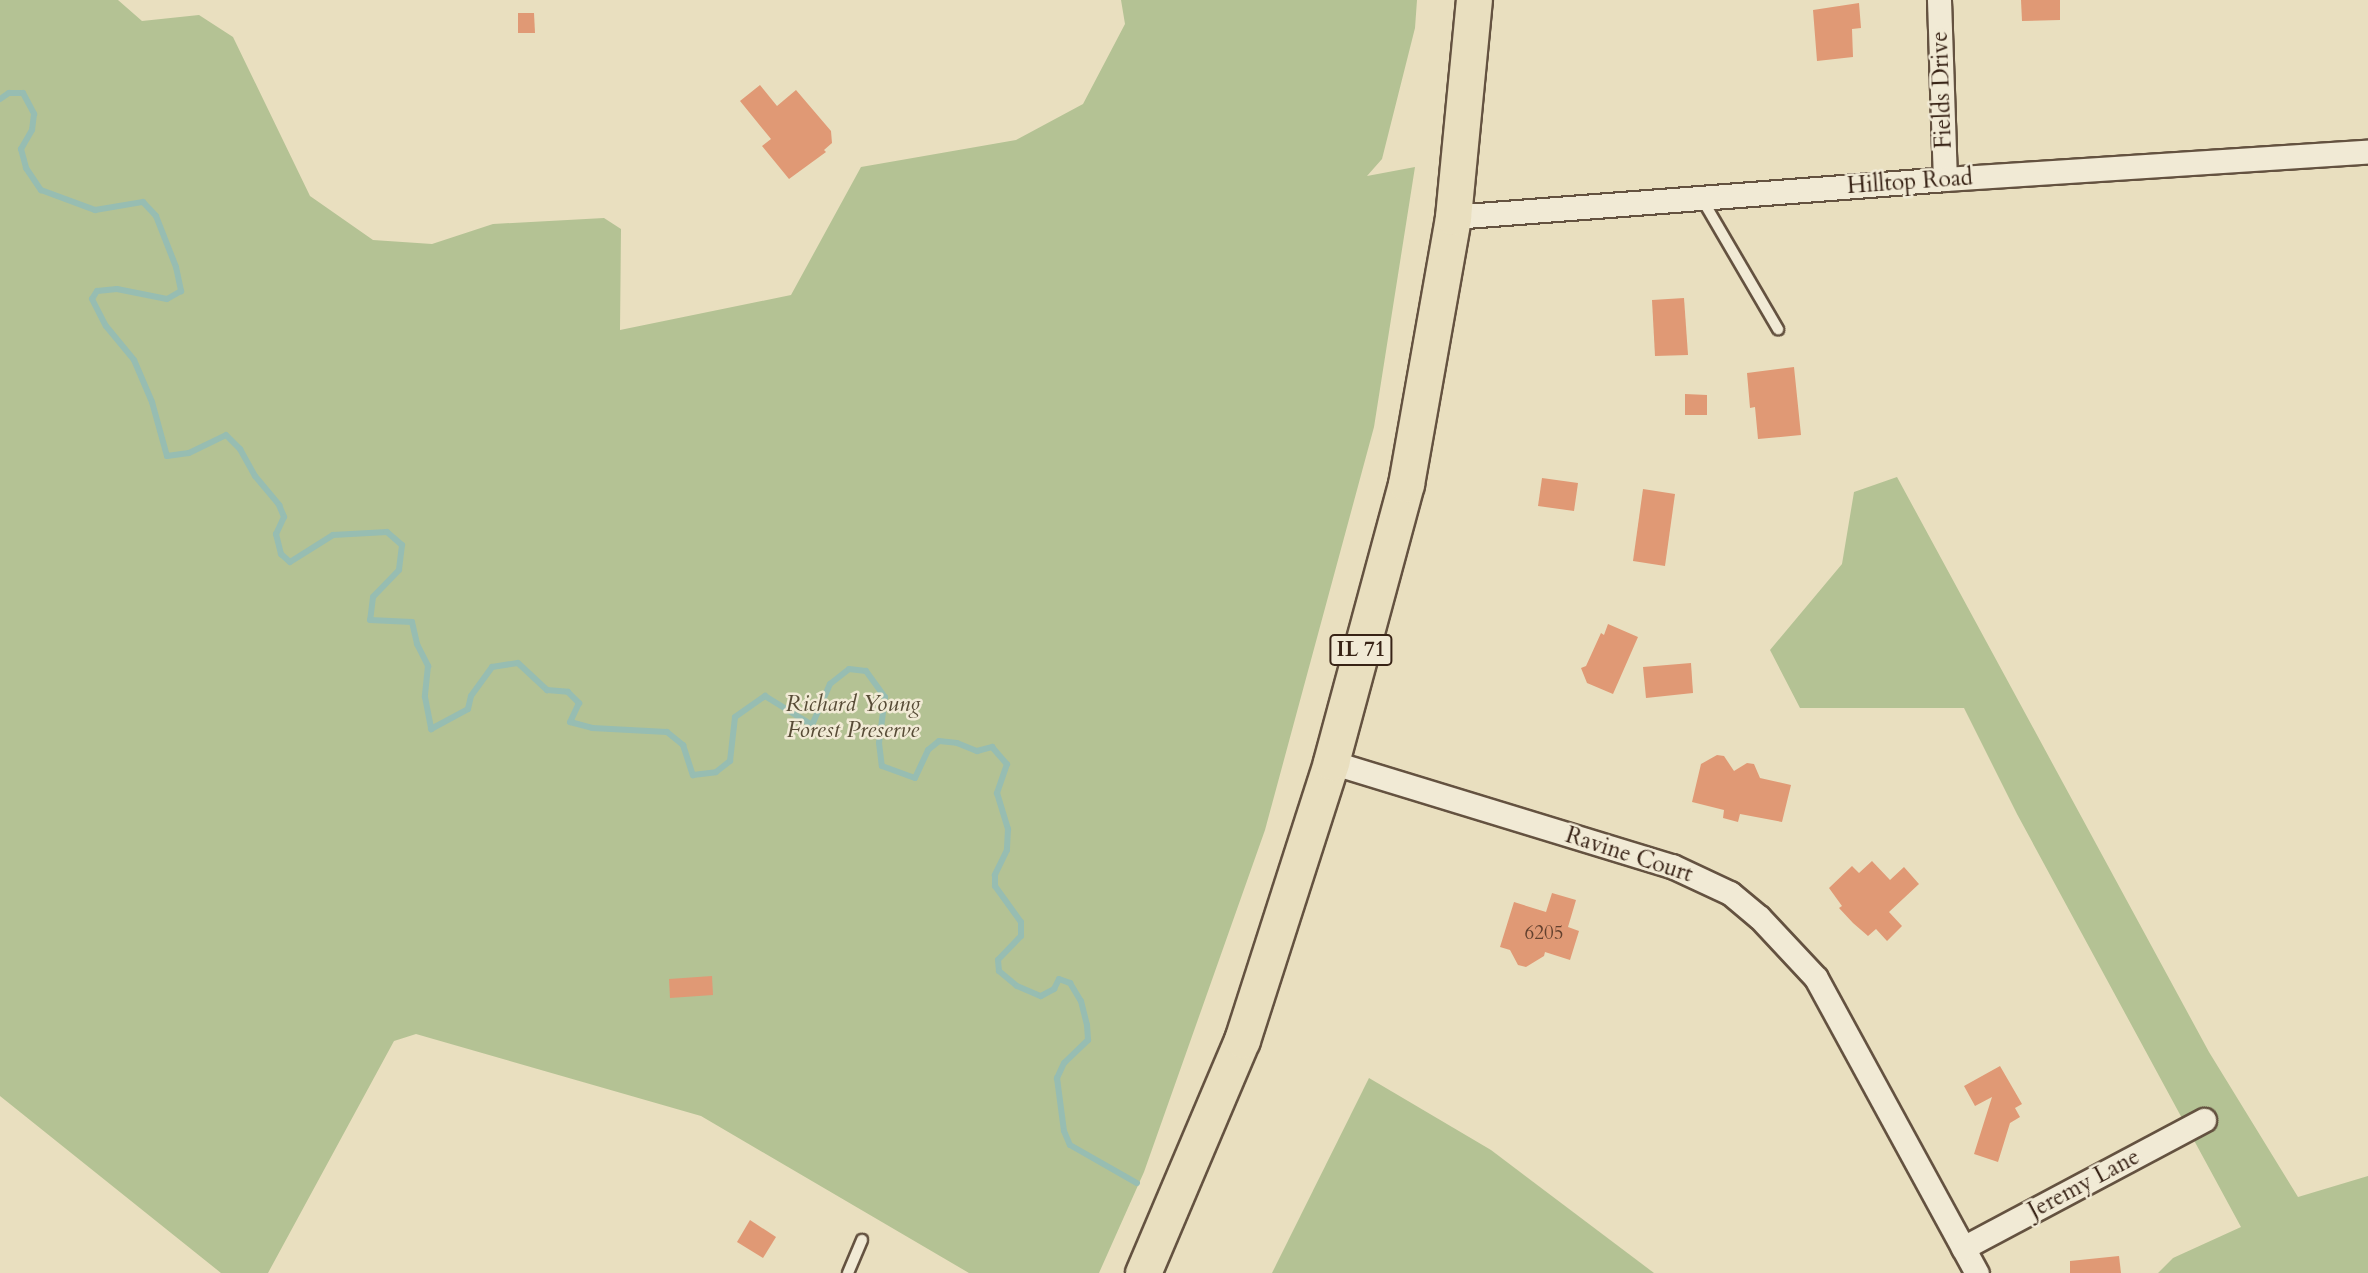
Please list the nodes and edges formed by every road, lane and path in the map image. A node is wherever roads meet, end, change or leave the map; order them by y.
1 (1474, 0) edge
2 (1939, 0) edge
3 (2368, 152) edge
4 (1945, 179) junction
5 (1702, 199) junction
6 (1453, 217) junction
7 (1778, 329) dead end
8 (1331, 762) junction
9 (2204, 1120) dead end
10 (862, 1240) dead end
11 (1964, 1248) junction
12 (848, 1273) edge
13 (1143, 1273) edge
14 (1977, 1273) edge

1 - 6 main road, IL 71
2 - 4 street, Fields Drive
3 - 4 street, Hilltop Road
4 - 5 street, Hilltop Road
5 - 6 street, Hilltop Road
5 - 7 lane
6 - 8 main road, IL 71
8 - 11 street, Ravine Court
8 - 13 main road, IL 71
9 - 11 street, Jeremy Lane
10 - 12 lane
11 - 14 street, Ravine Court

